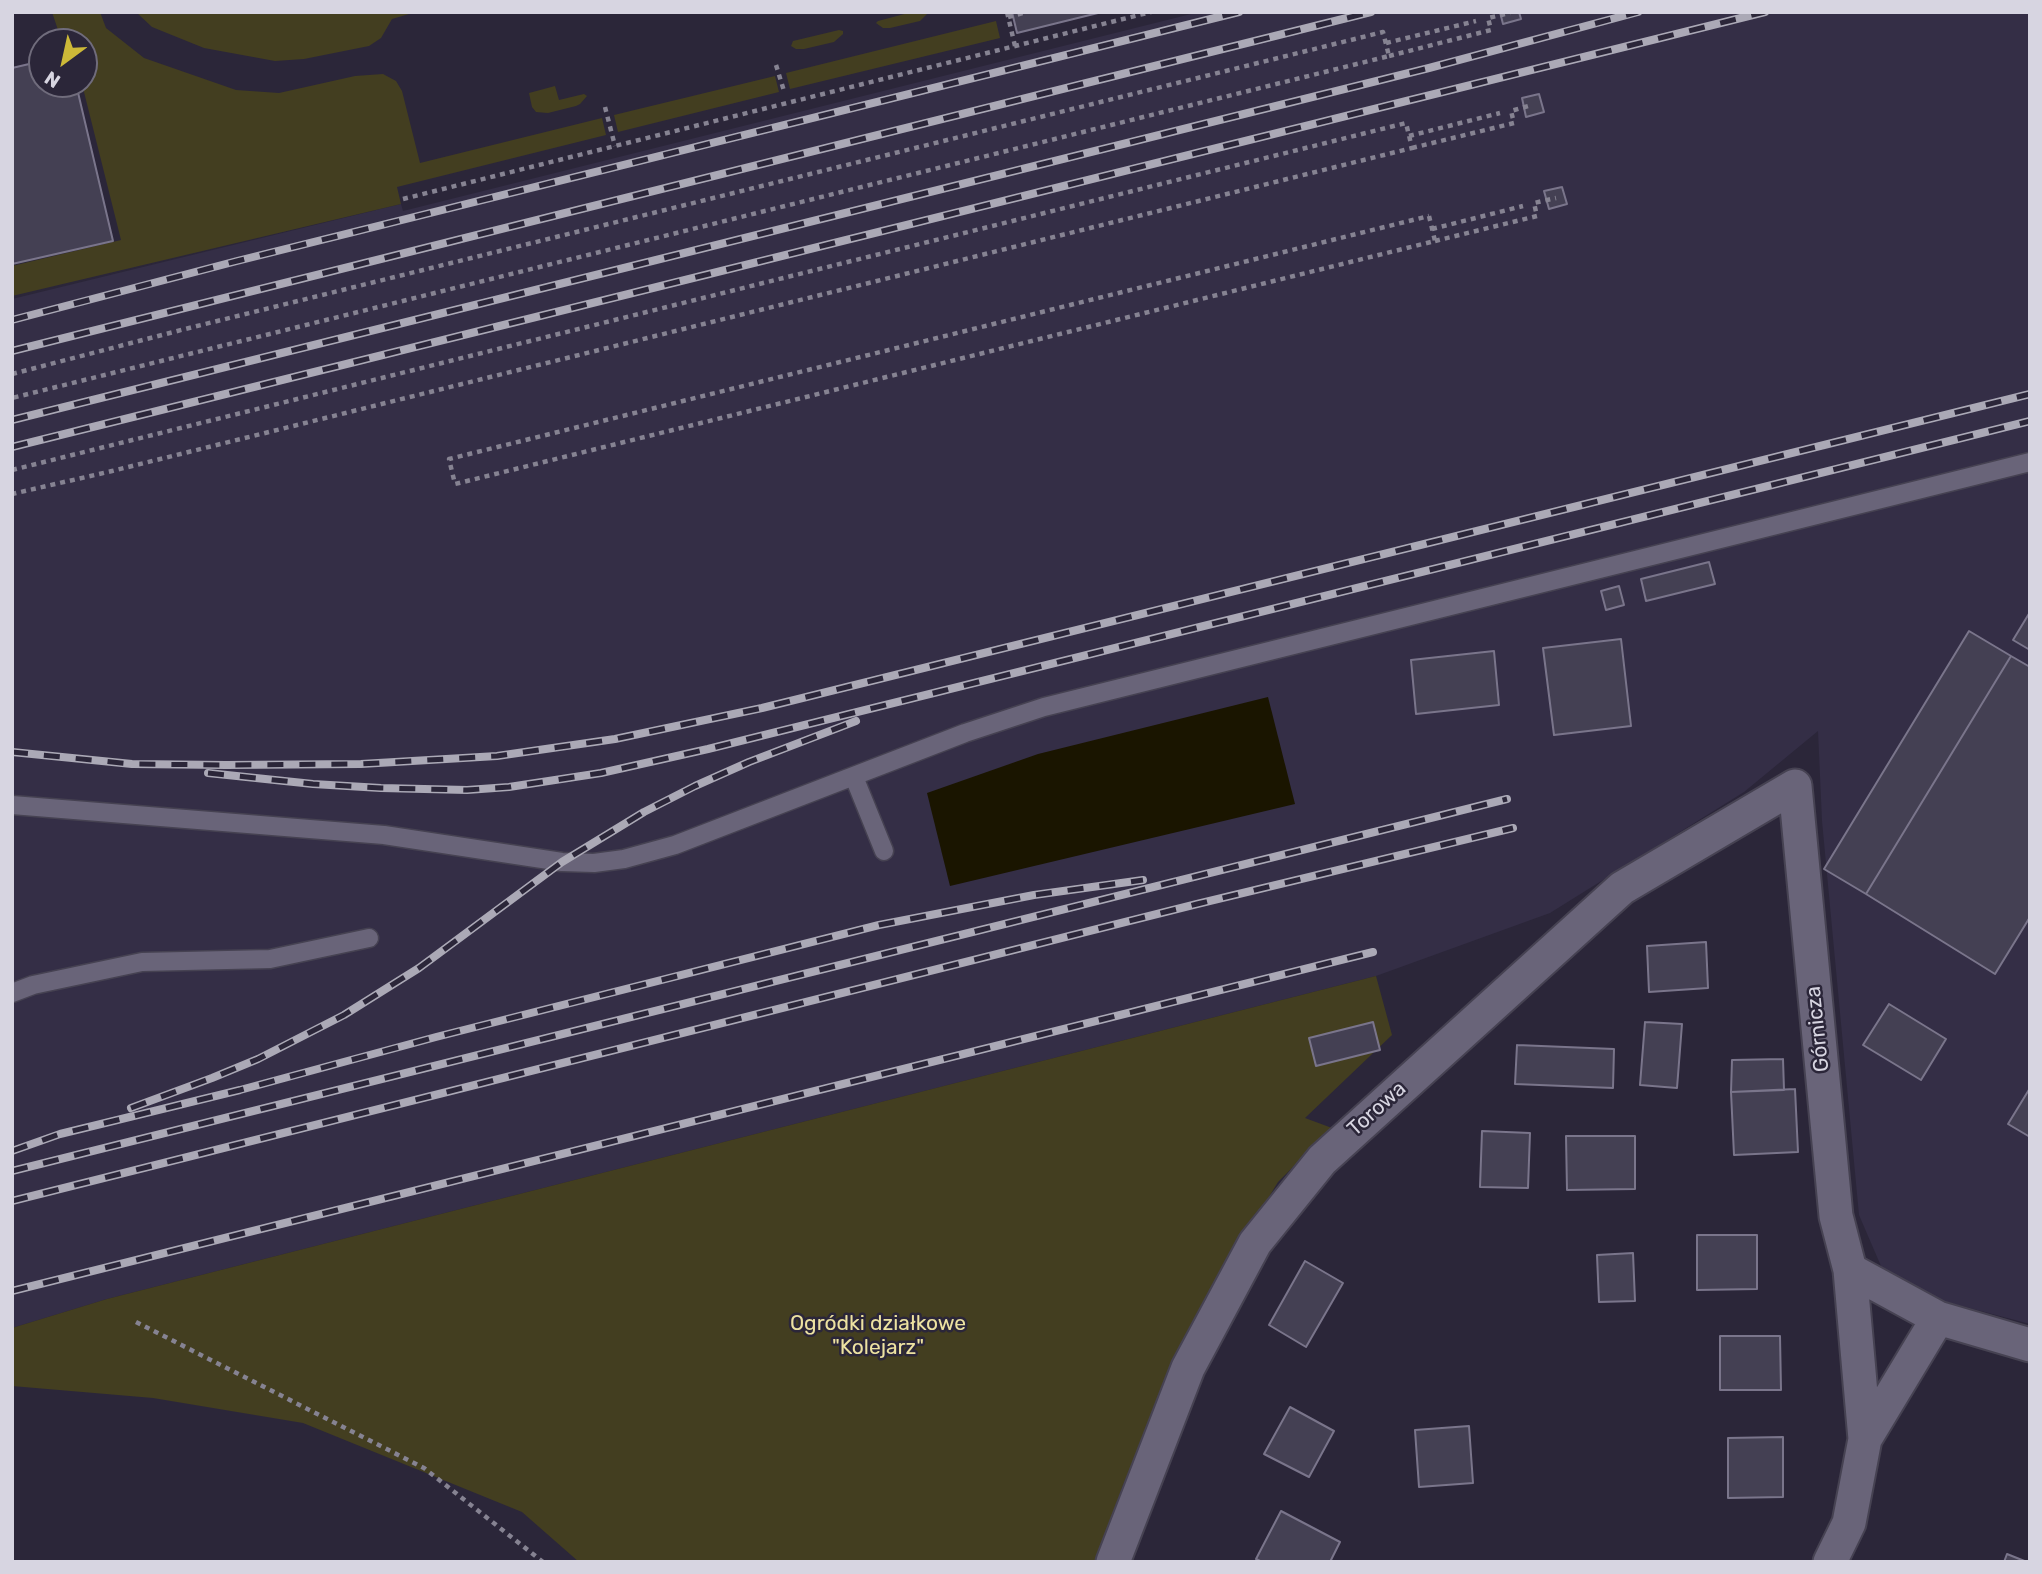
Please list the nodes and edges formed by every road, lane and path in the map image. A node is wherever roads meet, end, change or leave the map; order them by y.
1 (1027, 12) edge
2 (1151, 12) edge
3 (1510, 13) edge
4 (1007, 14) edge
5 (1476, 21) dead end
6 (1386, 44) junction
7 (1015, 46) junction
8 (1389, 56) junction
9 (776, 65) dead end
10 (784, 91) dead end
11 (1532, 105) dead end
12 (605, 107) dead end
13 (1500, 113) dead end
14 (1409, 136) junction
15 (615, 146) junction
16 (1412, 148) junction
17 (403, 198) dead end
18 (1556, 198) dead end
19 (1522, 206) dead end
20 (1432, 229) junction
21 (1435, 241) junction
22 (12, 374) edge
23 (12, 397) edge
24 (2030, 462) edge
25 (12, 470) edge
26 (12, 494) edge
27 (854, 777) junction
28 (1795, 786) joint
29 (12, 805) edge
30 (884, 851) dead end
31 (369, 938) dead end
32 (12, 993) edge
33 (1850, 1270) junction
34 (1938, 1318) junction
35 (136, 1322) dead end
36 (2030, 1345) edge
37 (1864, 1439) junction
38 (543, 1562) edge
39 (1113, 1562) edge
40 (1829, 1562) edge

1 - 4 path
2 - 7 path
3 - 8 path
4 - 7 path
5 - 6 path
6 - 8 path
6 - 22 path
7 - 15 path
8 - 23 path
9 - 10 path
11 - 16 path
12 - 15 path
13 - 14 path
14 - 16 path
14 - 25 path
15 - 17 path
16 - 26 path
18 - 21 path
19 - 20 path
20 - 21 path
20 - 21 path
24 - 27 lane
27 - 29 lane
27 - 30 lane
28 - 33 street, Górnicza
28 - 39 street, Torowa
31 - 32 lane
33 - 34 street
33 - 37 street, Górnicza
34 - 36 street
34 - 37 street, Górnicza
35 - 38 path
37 - 40 street, Górnicza

